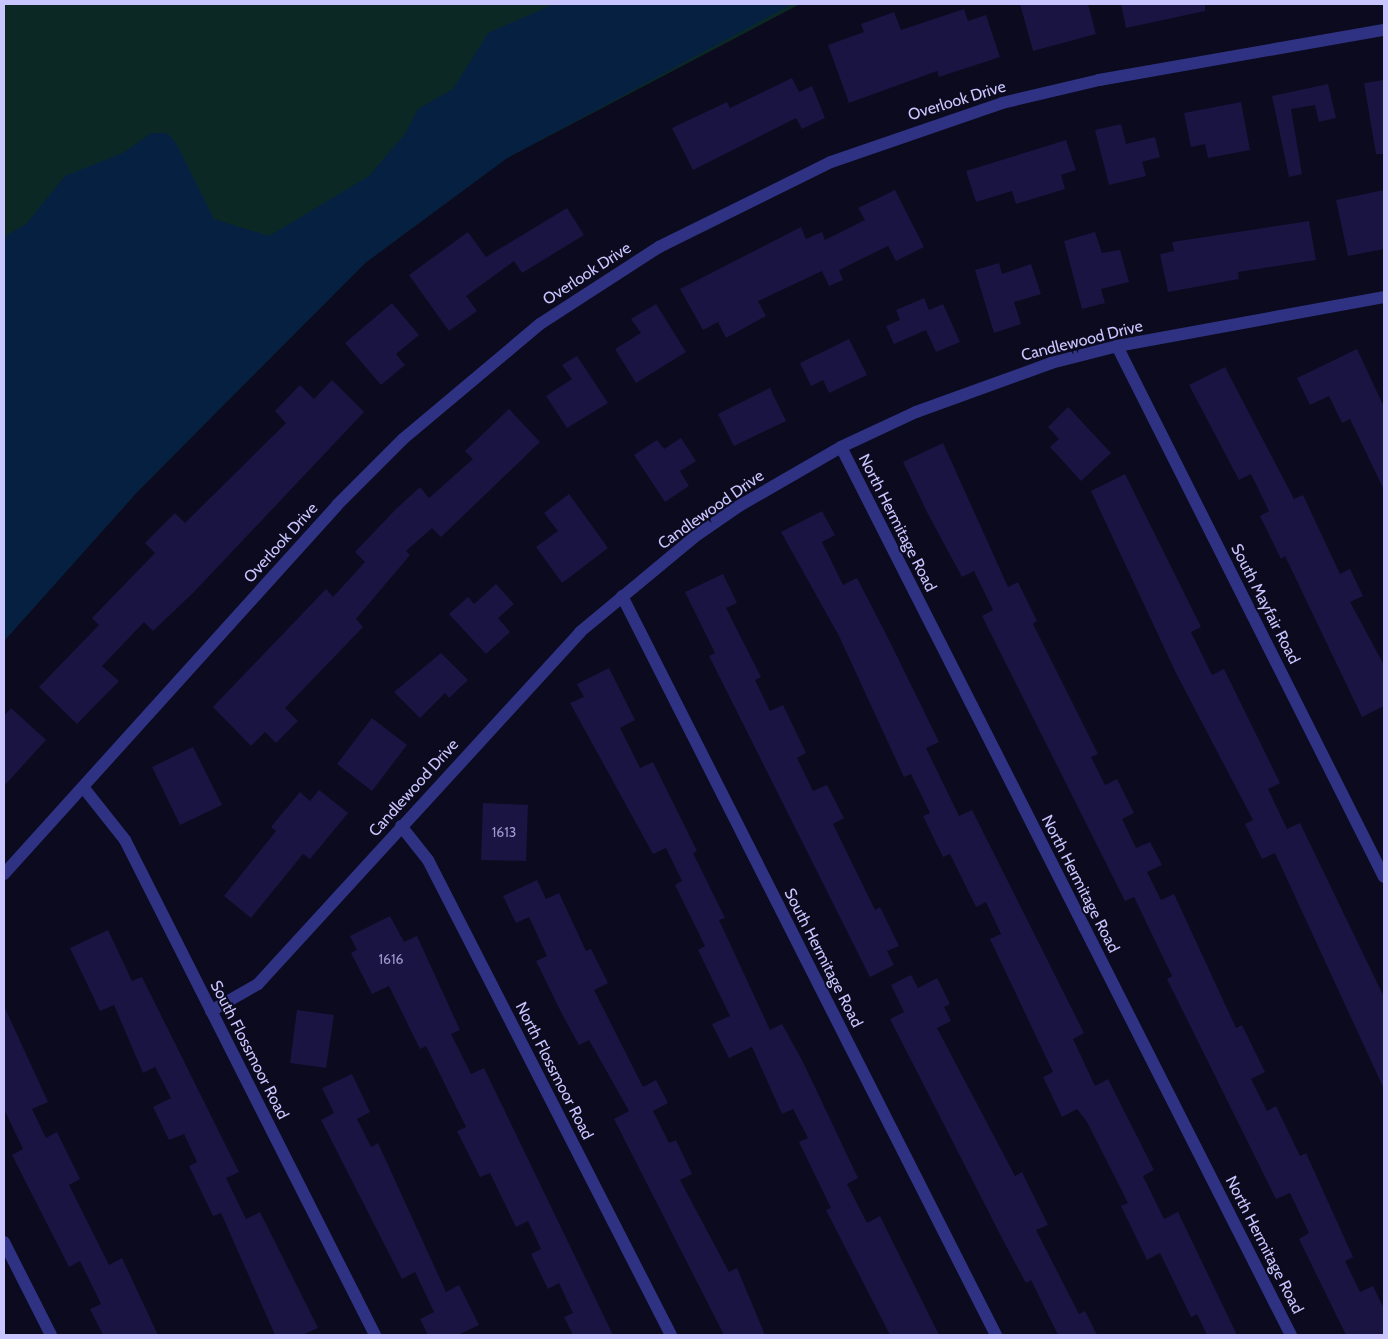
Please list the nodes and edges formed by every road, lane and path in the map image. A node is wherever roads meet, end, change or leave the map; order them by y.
1 (1384, 30) edge
2 (1384, 297) edge
3 (1117, 346) junction
4 (841, 448) junction
5 (622, 596) junction
6 (82, 787) junction
7 (401, 826) junction
8 (4, 874) edge
9 (1384, 877) edge
10 (211, 1011) junction
11 (4, 1242) edge
12 (51, 1335) edge
13 (376, 1335) edge
14 (671, 1335) edge
15 (996, 1335) edge
16 (1291, 1335) edge

1 - 6 street, Overlook Drive
2 - 3 street, Candlewood Drive
3 - 4 street, Candlewood Drive
3 - 9 street, South Mayfair Road
4 - 5 street, Candlewood Drive
4 - 16 street, North Hermitage Road
5 - 7 street, Candlewood Drive
5 - 15 street, South Hermitage Road
6 - 8 street, Overlook Drive
6 - 10 street, South Flossmoor Road
7 - 10 street, Candlewood Drive
7 - 14 street, North Flossmoor Road
10 - 13 street, South Flossmoor Road
11 - 12 street

